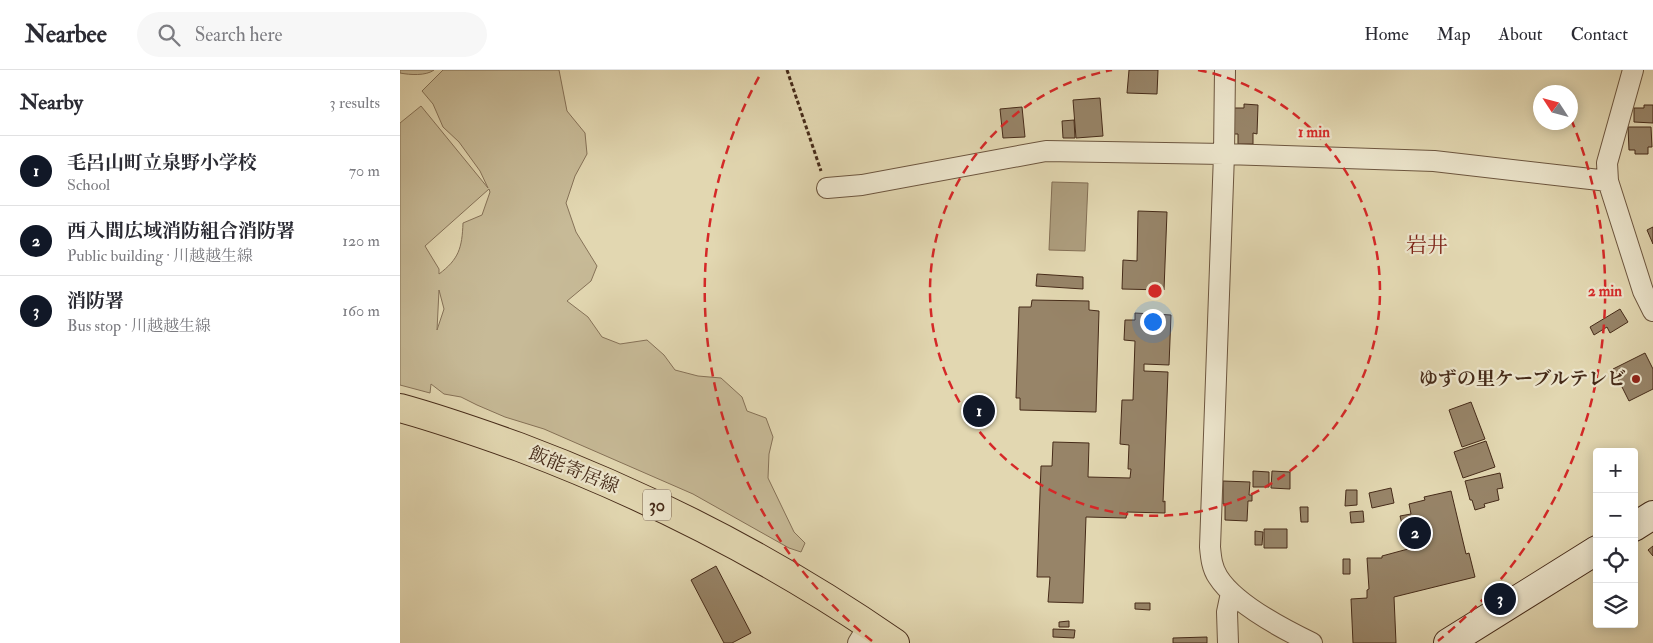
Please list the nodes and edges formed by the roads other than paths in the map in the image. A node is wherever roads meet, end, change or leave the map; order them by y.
1 (1225, 70) edge
2 (1633, 70) edge
3 (1224, 154) junction
4 (1608, 182) junction
5 (827, 188) road end
6 (1653, 311) edge
7 (400, 408) edge
8 (1653, 515) edge
9 (1638, 524) edge
10 (1593, 552) edge
11 (1231, 593) junction
12 (863, 634) edge
13 (895, 643) edge
14 (1228, 643) edge
15 (1312, 643) edge
16 (1448, 643) edge

1 - 3 street
2 - 4 street
3 - 4 street
3 - 5 street
3 - 11 street
4 - 6 street
7 - 12 main road, 飯能寄居線 / 30
8 - 9 main road
10 - 16 main road
11 - 14 street
11 - 15 street
12 - 13 main road, 飯能寄居線 / 30

